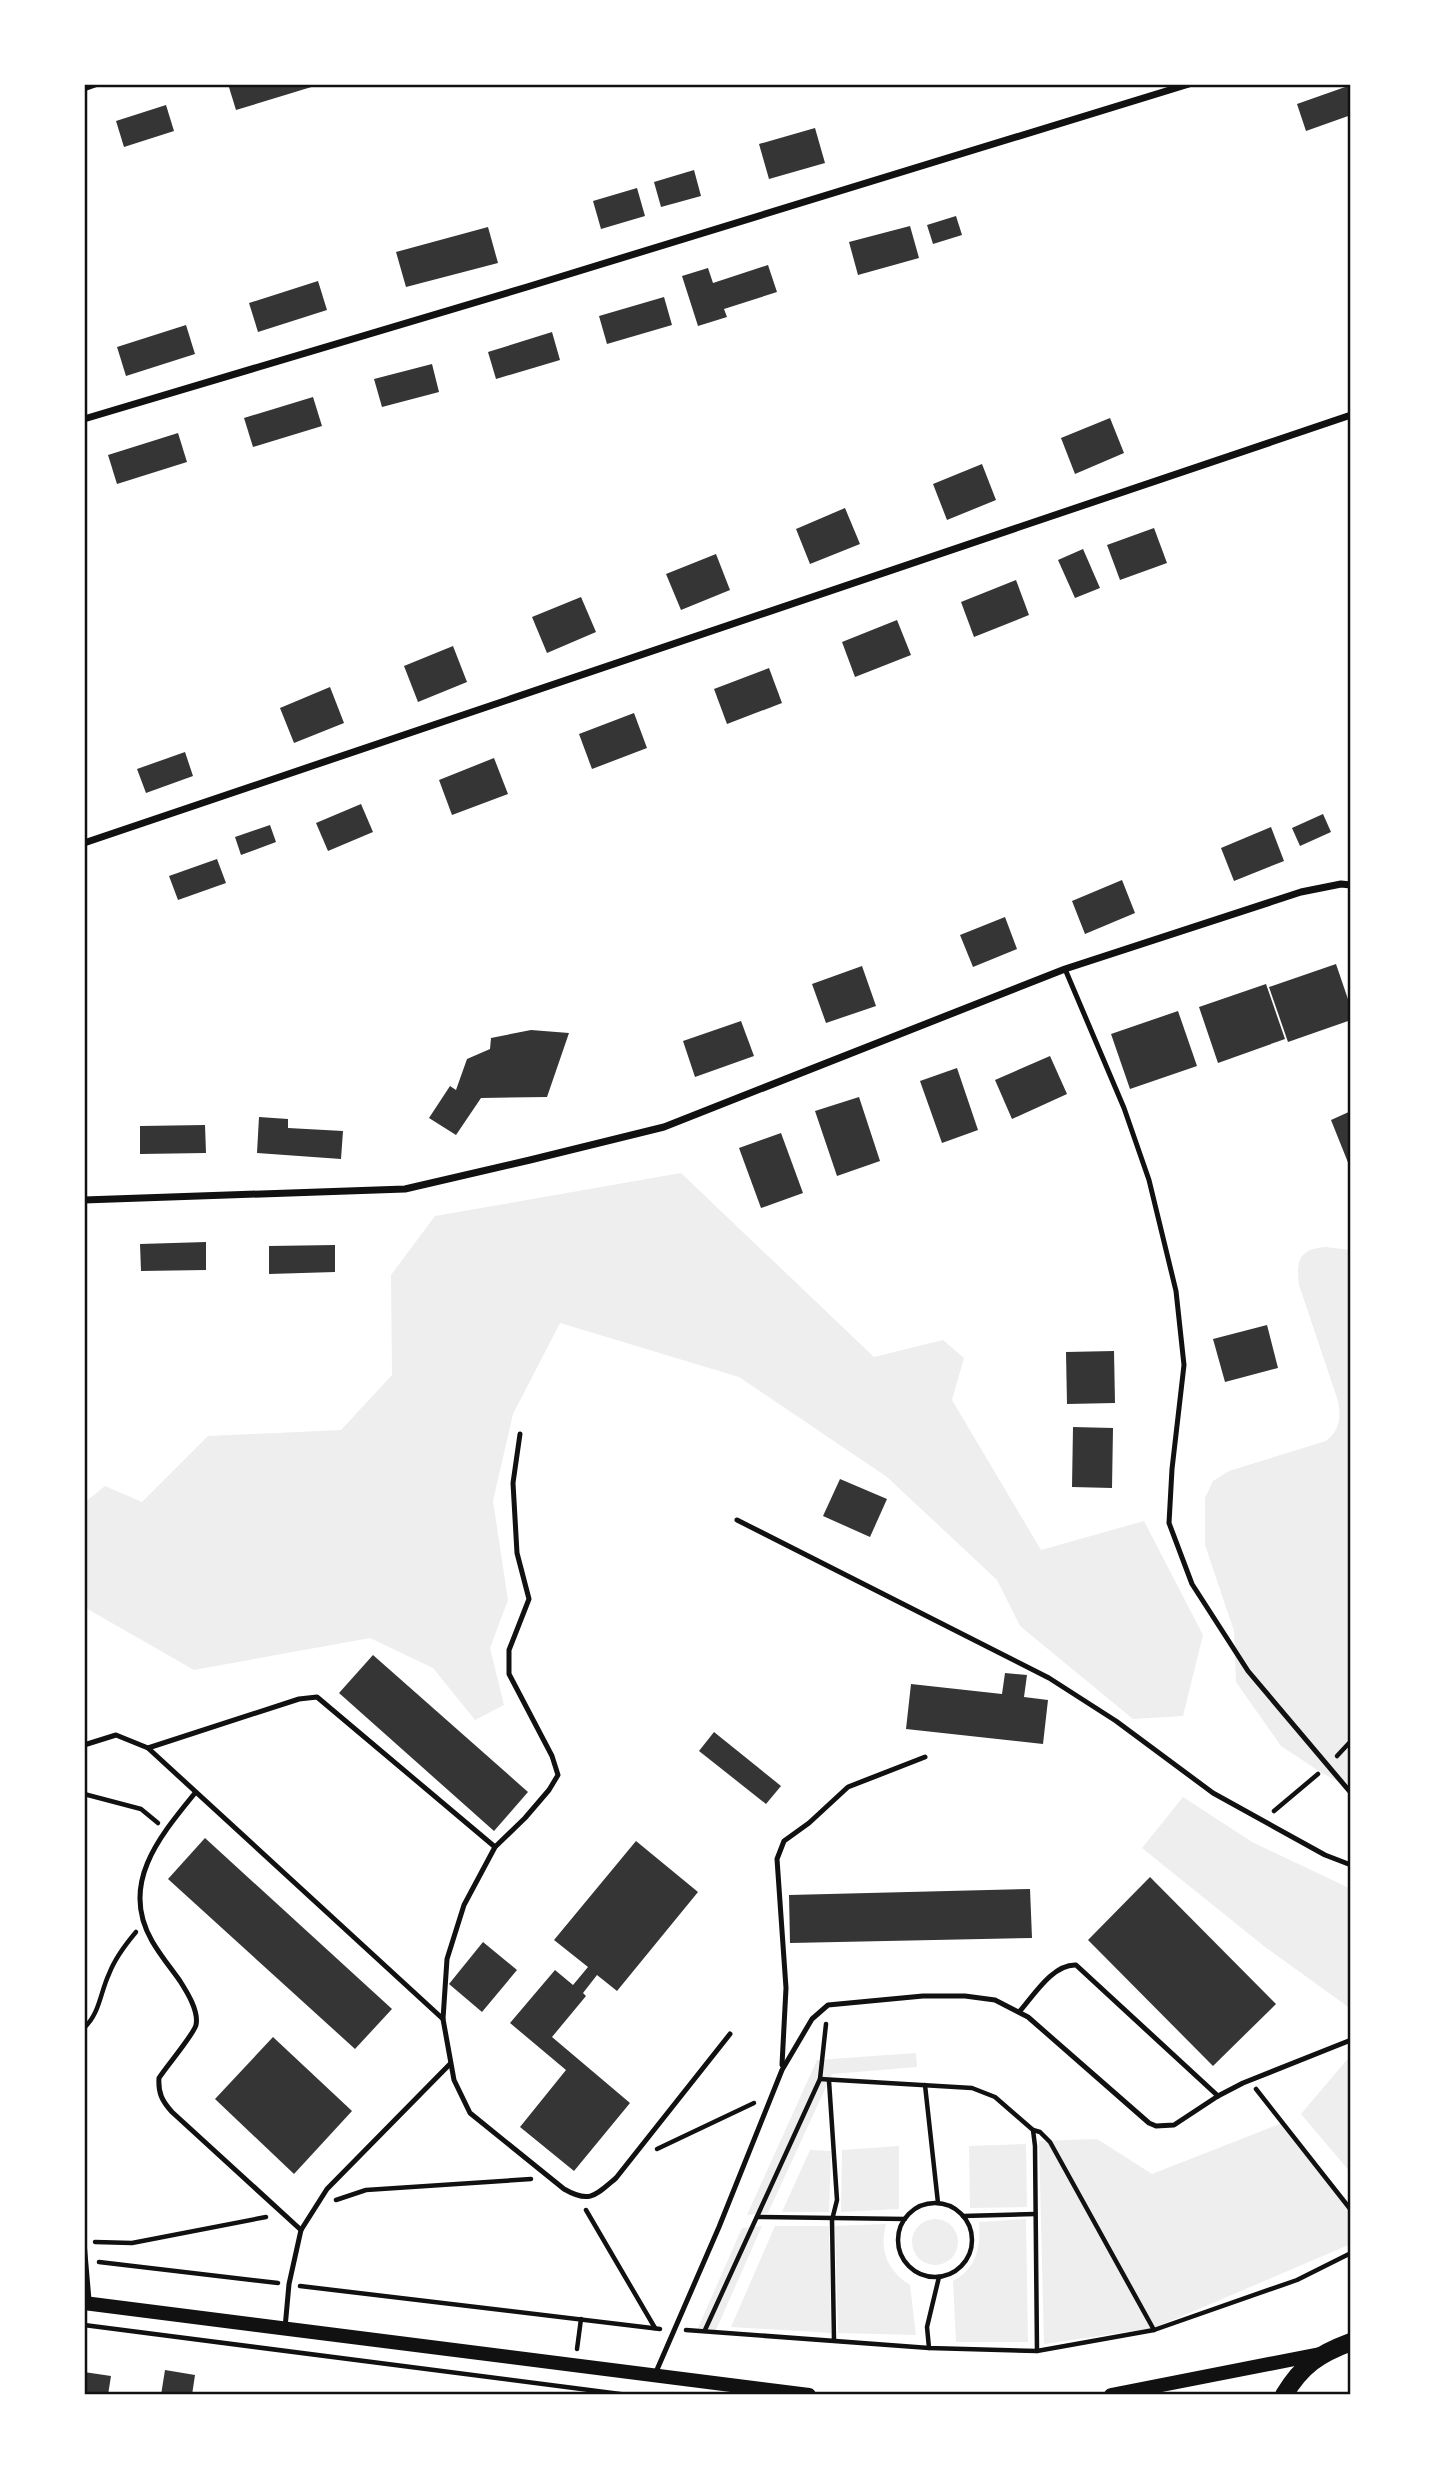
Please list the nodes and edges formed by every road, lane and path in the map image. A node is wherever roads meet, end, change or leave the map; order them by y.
1 (98, 84) edge
2 (1189, 84) edge
3 (84, 89) edge
4 (1351, 415) edge
5 (84, 419) edge
6 (84, 843) edge
7 (1351, 885) edge
8 (1065, 969) junction
9 (84, 1200) edge
10 (520, 1434) dead end
11 (737, 1520) dead end
12 (1351, 1741) edge
13 (84, 1745) edge
14 (148, 1748) junction
15 (925, 1756) dead end
16 (1328, 1766) junction
17 (195, 1793) junction
18 (1351, 1793) edge
19 (84, 1794) edge
20 (1262, 1821) junction
21 (167, 1830) junction
22 (495, 1847) junction
23 (1351, 1865) edge
24 (145, 1923) junction
25 (828, 2005) junction
26 (1020, 2011) junction
27 (443, 2019) junction
28 (84, 2028) edge
29 (730, 2034) dead end
30 (1351, 2040) edge
31 (450, 2064) junction
32 (782, 2070) junction
33 (820, 2079) junction
34 (829, 2081) junction
35 (1250, 2081) junction
36 (925, 2085) junction
37 (772, 2094) junction
38 (1218, 2096) junction
39 (1033, 2130) junction
40 (628, 2163) junction
41 (578, 2197) junction
42 (937, 2203) junction
43 (1351, 2210) edge
44 (1035, 2214) junction
45 (964, 2216) junction
46 (757, 2217) junction
47 (905, 2219) junction
48 (832, 2220) junction
49 (301, 2230) junction
50 (84, 2242) edge
51 (1351, 2253) edge
52 (86, 2260) junction
53 (939, 2277) junction
54 (289, 2284) junction
55 (87, 2303) edge
56 (84, 2325) edge
57 (285, 2328) junction
58 (655, 2328) junction
59 (675, 2330) junction
60 (705, 2330) junction
61 (1154, 2330) junction
62 (834, 2340) junction
63 (1351, 2342) edge
64 (929, 2348) junction
65 (1037, 2351) junction
66 (1322, 2353) junction
67 (654, 2375) junction
68 (777, 2393) edge
69 (628, 2395) edge
70 (809, 2395) edge
71 (1111, 2395) edge
72 (1284, 2395) edge

1 - 3 lane
2 - 5 street
4 - 6 street
7 - 8 street
8 - 9 street
8 - 16 lane
10 - 22 lane
11 - 20 lane
12 - 16 path
13 - 14 lane
14 - 17 lane
14 - 22 lane
15 - 32 lane
16 - 18 lane
16 - 20 path
17 - 21 lane
17 - 27 lane
19 - 21 path
20 - 23 lane
21 - 24 lane
22 - 27 lane
24 - 28 path
24 - 49 lane
25 - 26 lane
25 - 32 lane
25 - 33 path
26 - 38 lane
26 - 38 lane
27 - 31 lane
29 - 40 lane
30 - 35 lane
31 - 41 lane
31 - 49 lane
32 - 37 lane
33 - 34 path
33 - 46 path
34 - 36 path
34 - 48 path
35 - 38 lane
35 - 43 path
36 - 39 path
36 - 42 path
37 - 40 path
37 - 59 lane
39 - 44 path
39 - 61 path
40 - 41 lane
41 - 58 path
42 - 45 path
42 - 47 path
44 - 45 path
44 - 65 path
45 - 53 path
46 - 48 path
46 - 60 path
47 - 48 path
47 - 53 path
48 - 62 path
49 - 54 lane
50 - 52 lane
51 - 61 path
52 - 54 path
52 - 55 lane
53 - 64 path
54 - 57 lane
54 - 58 path
55 - 57 main road
56 - 69 path
57 - 67 main road
58 - 59 path
59 - 60 path
59 - 67 lane
60 - 62 path
61 - 65 path
62 - 64 path
63 - 66 main road
64 - 65 path
66 - 71 main road
66 - 72 main road
67 - 68 main road
68 - 70 main road

